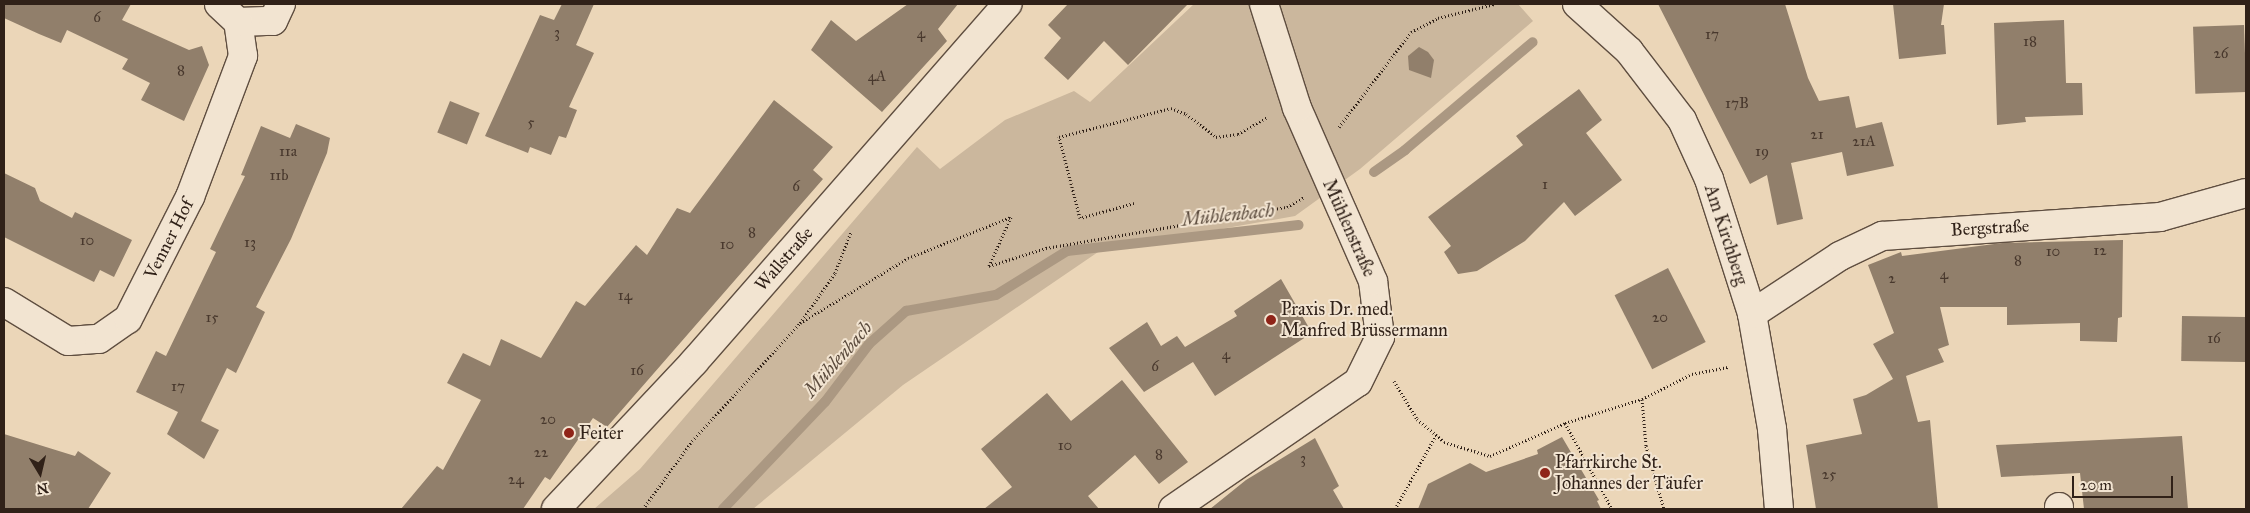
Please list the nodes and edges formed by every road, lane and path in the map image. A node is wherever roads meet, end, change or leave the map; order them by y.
1 (281, 4) edge
2 (1007, 4) edge
3 (1264, 4) edge
4 (1494, 4) edge
5 (1577, 4) edge
6 (228, 13) edge
7 (1297, 108) junction
8 (1315, 150) junction
9 (1329, 182) junction
10 (2246, 193) edge
11 (1134, 202) dead end
12 (852, 228) dead end
13 (4, 302) edge
14 (1752, 314) junction
15 (800, 323) junction
16 (1760, 361) junction
17 (1393, 378) dead end
18 (1642, 400) junction
19 (1565, 422) junction
20 (1436, 436) junction
21 (556, 509) edge
22 (643, 509) edge
23 (1173, 509) edge
24 (1394, 509) edge
25 (1612, 509) edge
26 (1664, 509) edge
27 (1779, 509) edge

1 - 6 street, Venner Hof
2 - 21 street, Wallstraße
3 - 7 street, Mühlenstraße
4 - 8 path
5 - 14 street, Am Kirchberg
6 - 13 street, Venner Hof
7 - 8 street, Mühlenstraße
7 - 11 path
8 - 9 street, Mühlenstraße
9 - 15 path
9 - 23 street, Mühlenstraße
10 - 14 street, Bergstraße
12 - 15 path
14 - 16 street, Am Kirchberg
15 - 22 path
16 - 18 path
16 - 27 street, Am Kirchberg
17 - 20 path
18 - 19 path
18 - 26 path
19 - 20 path
19 - 25 path
20 - 24 path

